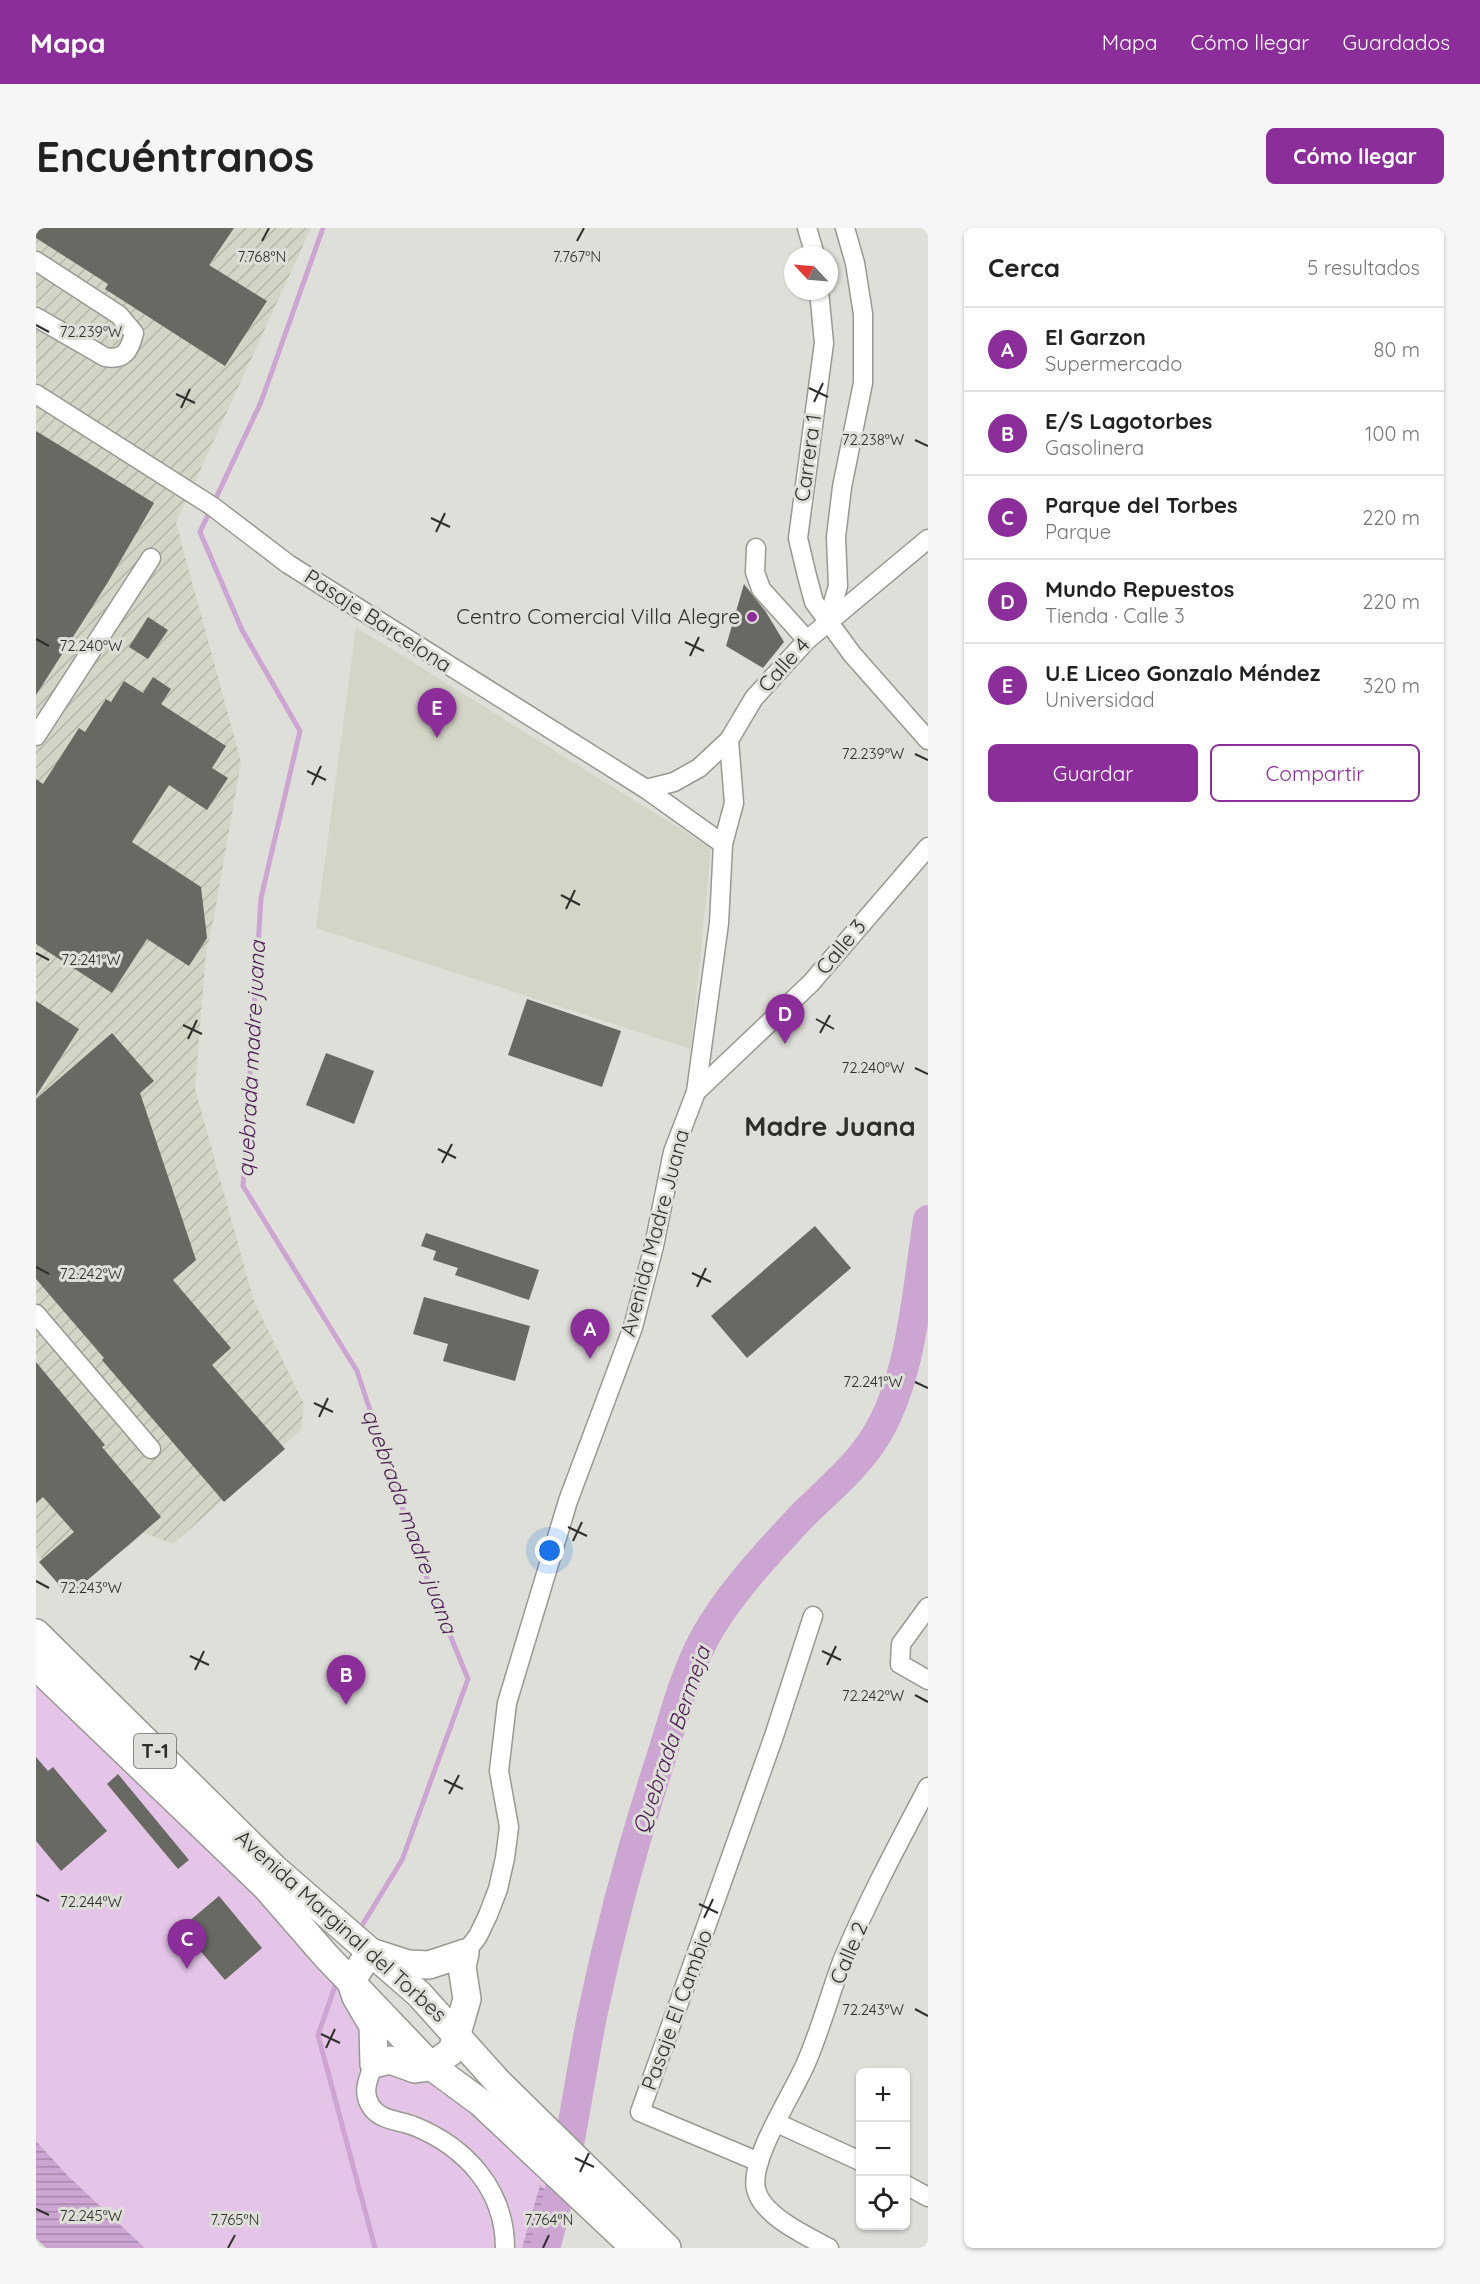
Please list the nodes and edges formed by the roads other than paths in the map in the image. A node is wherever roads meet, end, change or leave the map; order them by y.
1 (807, 228) edge
2 (845, 228) edge
3 (813, 246) edge
4 (36, 261) edge
5 (820, 300) edge
6 (36, 317) edge
7 (36, 394) edge
8 (928, 539) edge
9 (756, 548) dead end
10 (151, 558) dead end
11 (828, 620) junction
12 (807, 640) junction
13 (36, 736) edge
14 (729, 740) junction
15 (928, 740) edge
16 (645, 789) junction
17 (723, 844) junction
18 (928, 847) edge
19 (696, 1092) junction
20 (36, 1314) edge
21 (151, 1449) dead end
22 (928, 1607) edge
23 (813, 1616) dead end
24 (36, 1633) edge
25 (36, 1666) edge
26 (928, 1680) edge
27 (928, 1787) edge
28 (374, 1953) junction
29 (465, 1953) junction
30 (351, 1982) junction
31 (457, 2033) junction
32 (374, 2064) junction
33 (431, 2066) junction
34 (777, 2123) junction
35 (529, 2131) junction
36 (856, 2160) edge
37 (759, 2162) junction
38 (910, 2186) edge
39 (927, 2192) edge
40 (505, 2248) edge
41 (635, 2248) edge
42 (667, 2248) edge
43 (829, 2248) edge

1 - 3 street
2 - 11 street
4 - 6 street
5 - 11 street, Carrera 1
7 - 16 street, Pasaje Barcelona
8 - 11 street, Calle 4
9 - 12 street
10 - 13 street
11 - 12 street, Calle 4
11 - 15 street, Carrera 1
12 - 14 street, Calle 4
14 - 16 street, Calle 4
14 - 17 street, Avenida Madre Juana
16 - 17 street, Pasaje Barcelona
17 - 19 street, Avenida Madre Juana
18 - 19 street, Calle 3
19 - 29 street, Avenida Madre Juana
20 - 21 street
22 - 26 street
23 - 37 street, Pasaje El Cambio
24 - 28 highway, Avenida Marginal del Torbes / T-1
25 - 30 highway, Avenida Marginal del Torbes / T-1
27 - 34 street, Calle 2
28 - 29 highway
28 - 30 highway
28 - 31 highway, Avenida Marginal del Torbes / T-1
29 - 31 highway
30 - 32 highway
30 - 33 highway, Avenida Marginal del Torbes / T-1
31 - 33 highway
31 - 35 highway, Avenida Marginal del Torbes / T-1
32 - 33 highway
32 - 40 street
33 - 35 highway, Avenida Marginal del Torbes / T-1
34 - 36 street
34 - 37 street, Calle 2
35 - 41 highway, Avenida Marginal del Torbes / T-1
35 - 42 highway, Avenida Marginal del Torbes / T-1
37 - 43 street
38 - 39 street

